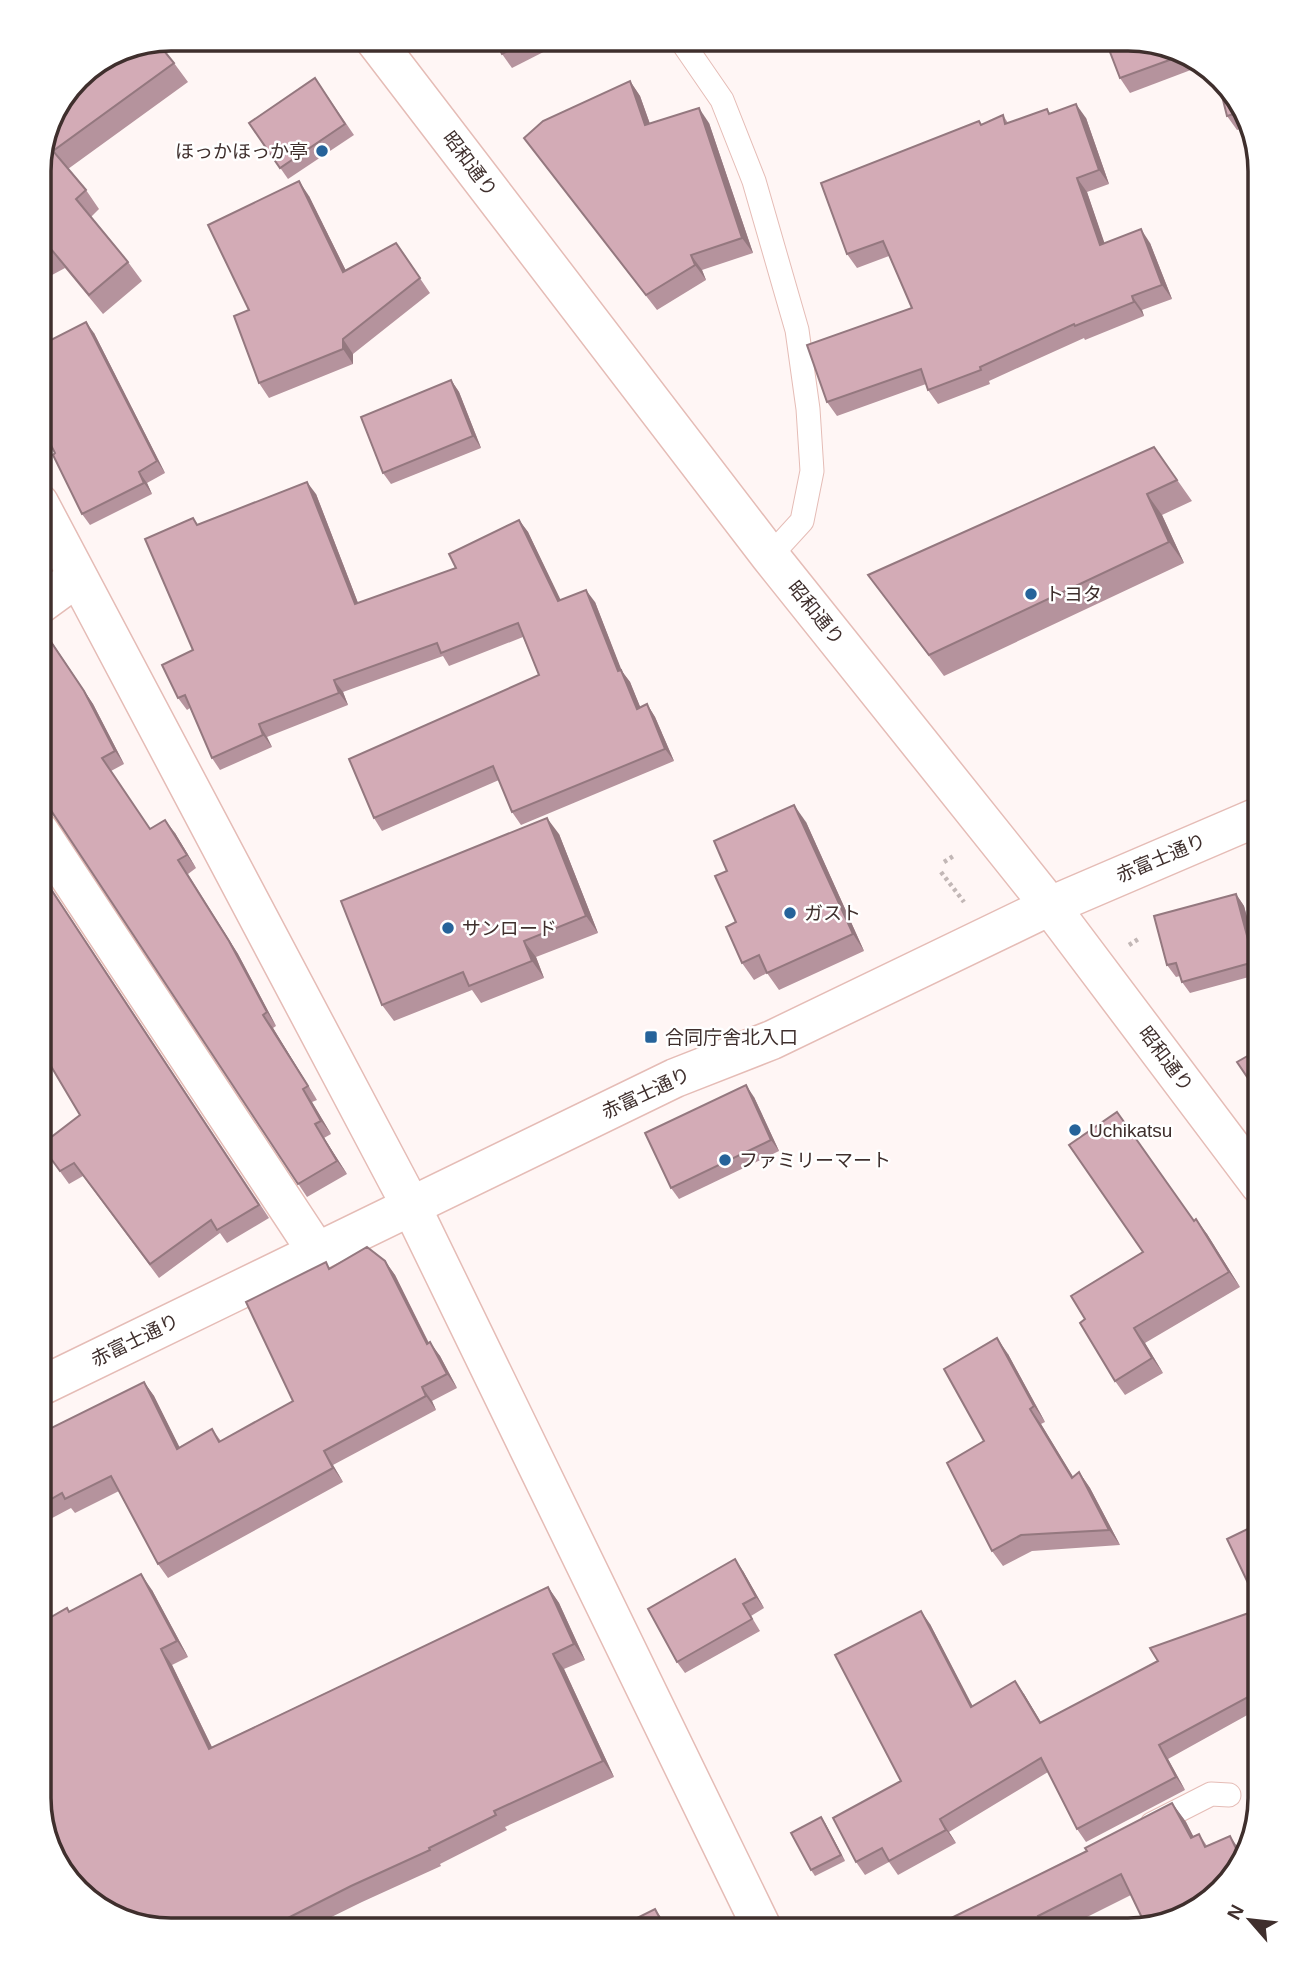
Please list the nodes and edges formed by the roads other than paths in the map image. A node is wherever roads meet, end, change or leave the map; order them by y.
1 (384, 51) edge
2 (688, 51) edge
3 (51, 527) edge
4 (770, 556) junction
5 (76, 578) junction
6 (51, 596) edge
7 (1248, 822) edge
8 (51, 849) edge
9 (1050, 906) junction
10 (1248, 1168) edge
11 (411, 1206) junction
12 (317, 1252) junction
13 (51, 1381) edge
14 (1229, 1795) dead end
15 (1138, 1831) edge
16 (756, 1918) edge

1 - 4 street, 昭和通り
2 - 4 lane
3 - 5 street
4 - 9 street, 昭和通り
5 - 6 street
5 - 11 street
7 - 9 street, 赤富士通り
8 - 12 street
9 - 10 street, 昭和通り
9 - 11 street, 赤富士通り
11 - 12 street, 赤富士通り
11 - 16 street
12 - 13 street, 赤富士通り
14 - 15 lane

